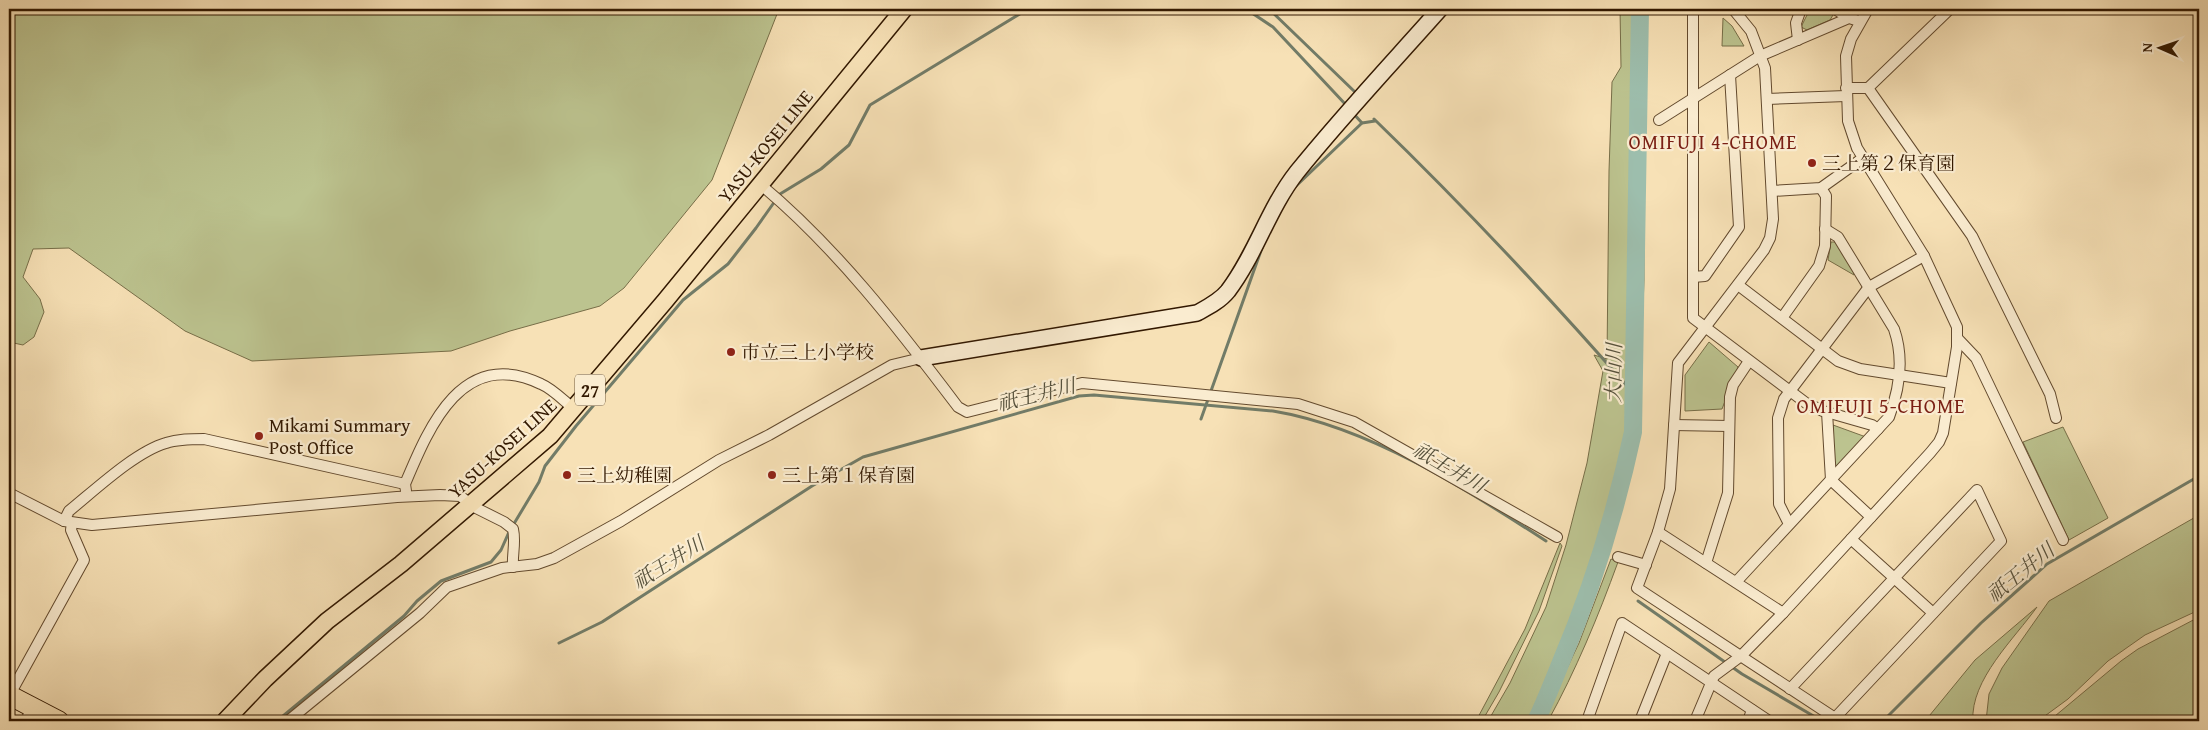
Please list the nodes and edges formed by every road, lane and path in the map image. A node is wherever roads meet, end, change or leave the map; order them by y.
1 (904, 9) edge
2 (1440, 9) edge
3 (1693, 9) edge
4 (1733, 9) edge
5 (1801, 9) edge
6 (1835, 9) edge
7 (1868, 9) edge
8 (1950, 9) edge
9 (1854, 20) junction
10 (1798, 40) junction
11 (1760, 56) junction
12 (1730, 74) junction
13 (1868, 88) junction
14 (1846, 92) junction
15 (1693, 98) junction
16 (1767, 99) junction
17 (1659, 120) dead end
18 (1863, 158) junction
19 (760, 184) junction
20 (1821, 188) junction
21 (1772, 191) junction
22 (1825, 229) junction
23 (1924, 256) junction
24 (1692, 277) junction
25 (1738, 285) junction
26 (1869, 287) junction
27 (1782, 318) junction
28 (1706, 327) junction
29 (1957, 338) junction
30 (1822, 348) junction
31 (921, 358) junction
32 (1750, 360) junction
33 (1899, 375) junction
34 (1951, 383) junction
35 (1790, 391) junction
36 (574, 409) junction
37 (1827, 412) junction
38 (2056, 418) dead end
39 (1674, 425) junction
40 (1729, 426) junction
41 (1878, 429) junction
42 (1831, 480) junction
43 (405, 484) junction
44 (9, 493) edge
45 (406, 497) junction
46 (470, 503) junction
47 (1871, 517) junction
48 (68, 522) junction
49 (1790, 524) junction
50 (1658, 532) junction
51 (1557, 537) dead end
52 (1851, 539) junction
53 (2063, 540) dead end
54 (1618, 557) dead end
55 (1706, 563) junction
56 (1646, 566) junction
57 (513, 567) junction
58 (1894, 578) junction
59 (1736, 582) junction
60 (1783, 613) junction
61 (1933, 613) junction
62 (1667, 653) junction
63 (1741, 656) junction
64 (1711, 682) junction
65 (1790, 689) junction
66 (9, 696) edge
67 (1752, 710) junction
68 (29, 714) edge
69 (1834, 720) edge
70 (59, 721) edge
71 (225, 721) edge
72 (288, 721) edge
73 (1587, 721) edge
74 (1640, 721) edge
75 (1695, 721) edge
76 (1748, 721) edge
77 (1769, 721) edge

1 - 19 main road, YASU-KOSEI LINE / 27
2 - 31 street
3 - 15 street
4 - 11 street
5 - 10 street
6 - 9 street
7 - 9 street
8 - 13 street
9 - 10 street
9 - 14 street
10 - 11 street
11 - 12 street
11 - 16 street
12 - 15 street
12 - 24 street
13 - 14 street
13 - 38 street
14 - 16 street
14 - 18 street
15 - 17 street
15 - 24 street
16 - 21 street
18 - 20 street
18 - 23 street
19 - 31 street
19 - 36 main road, YASU-KOSEI LINE / 27
20 - 21 street
20 - 22 street
21 - 25 street
22 - 26 street
22 - 27 street
23 - 26 street
23 - 29 street
24 - 28 street
25 - 27 street
25 - 28 street
26 - 30 street
26 - 33 street
27 - 30 street
28 - 32 street
28 - 39 street
29 - 34 street
29 - 53 street
30 - 33 street
30 - 35 street
31 - 51 street
31 - 57 street
32 - 35 street
32 - 40 street
33 - 34 street
33 - 41 street
34 - 47 street
35 - 37 street
35 - 49 street
36 - 43 street
36 - 46 main road, YASU-KOSEI LINE / 27
37 - 41 street
37 - 42 street
39 - 40 street
39 - 50 street
40 - 55 street
41 - 42 street
42 - 47 street
42 - 49 street
43 - 45 street
43 - 48 street
44 - 48 street
45 - 46 street
45 - 48 street
46 - 57 street
46 - 71 main road, YASU-KOSEI LINE / 27
47 - 52 street
48 - 66 street
49 - 59 street
50 - 55 street
50 - 56 street
52 - 58 street
52 - 60 street
54 - 56 street
55 - 59 street
56 - 63 street
57 - 72 street
58 - 61 street
58 - 61 street
58 - 65 street
59 - 60 street
60 - 63 street
61 - 69 street
62 - 64 street
62 - 73 street
62 - 74 street
63 - 64 street
63 - 65 street
64 - 67 street
64 - 75 street
65 - 69 street
66 - 68 highway
67 - 76 street
67 - 77 street
68 - 70 highway

